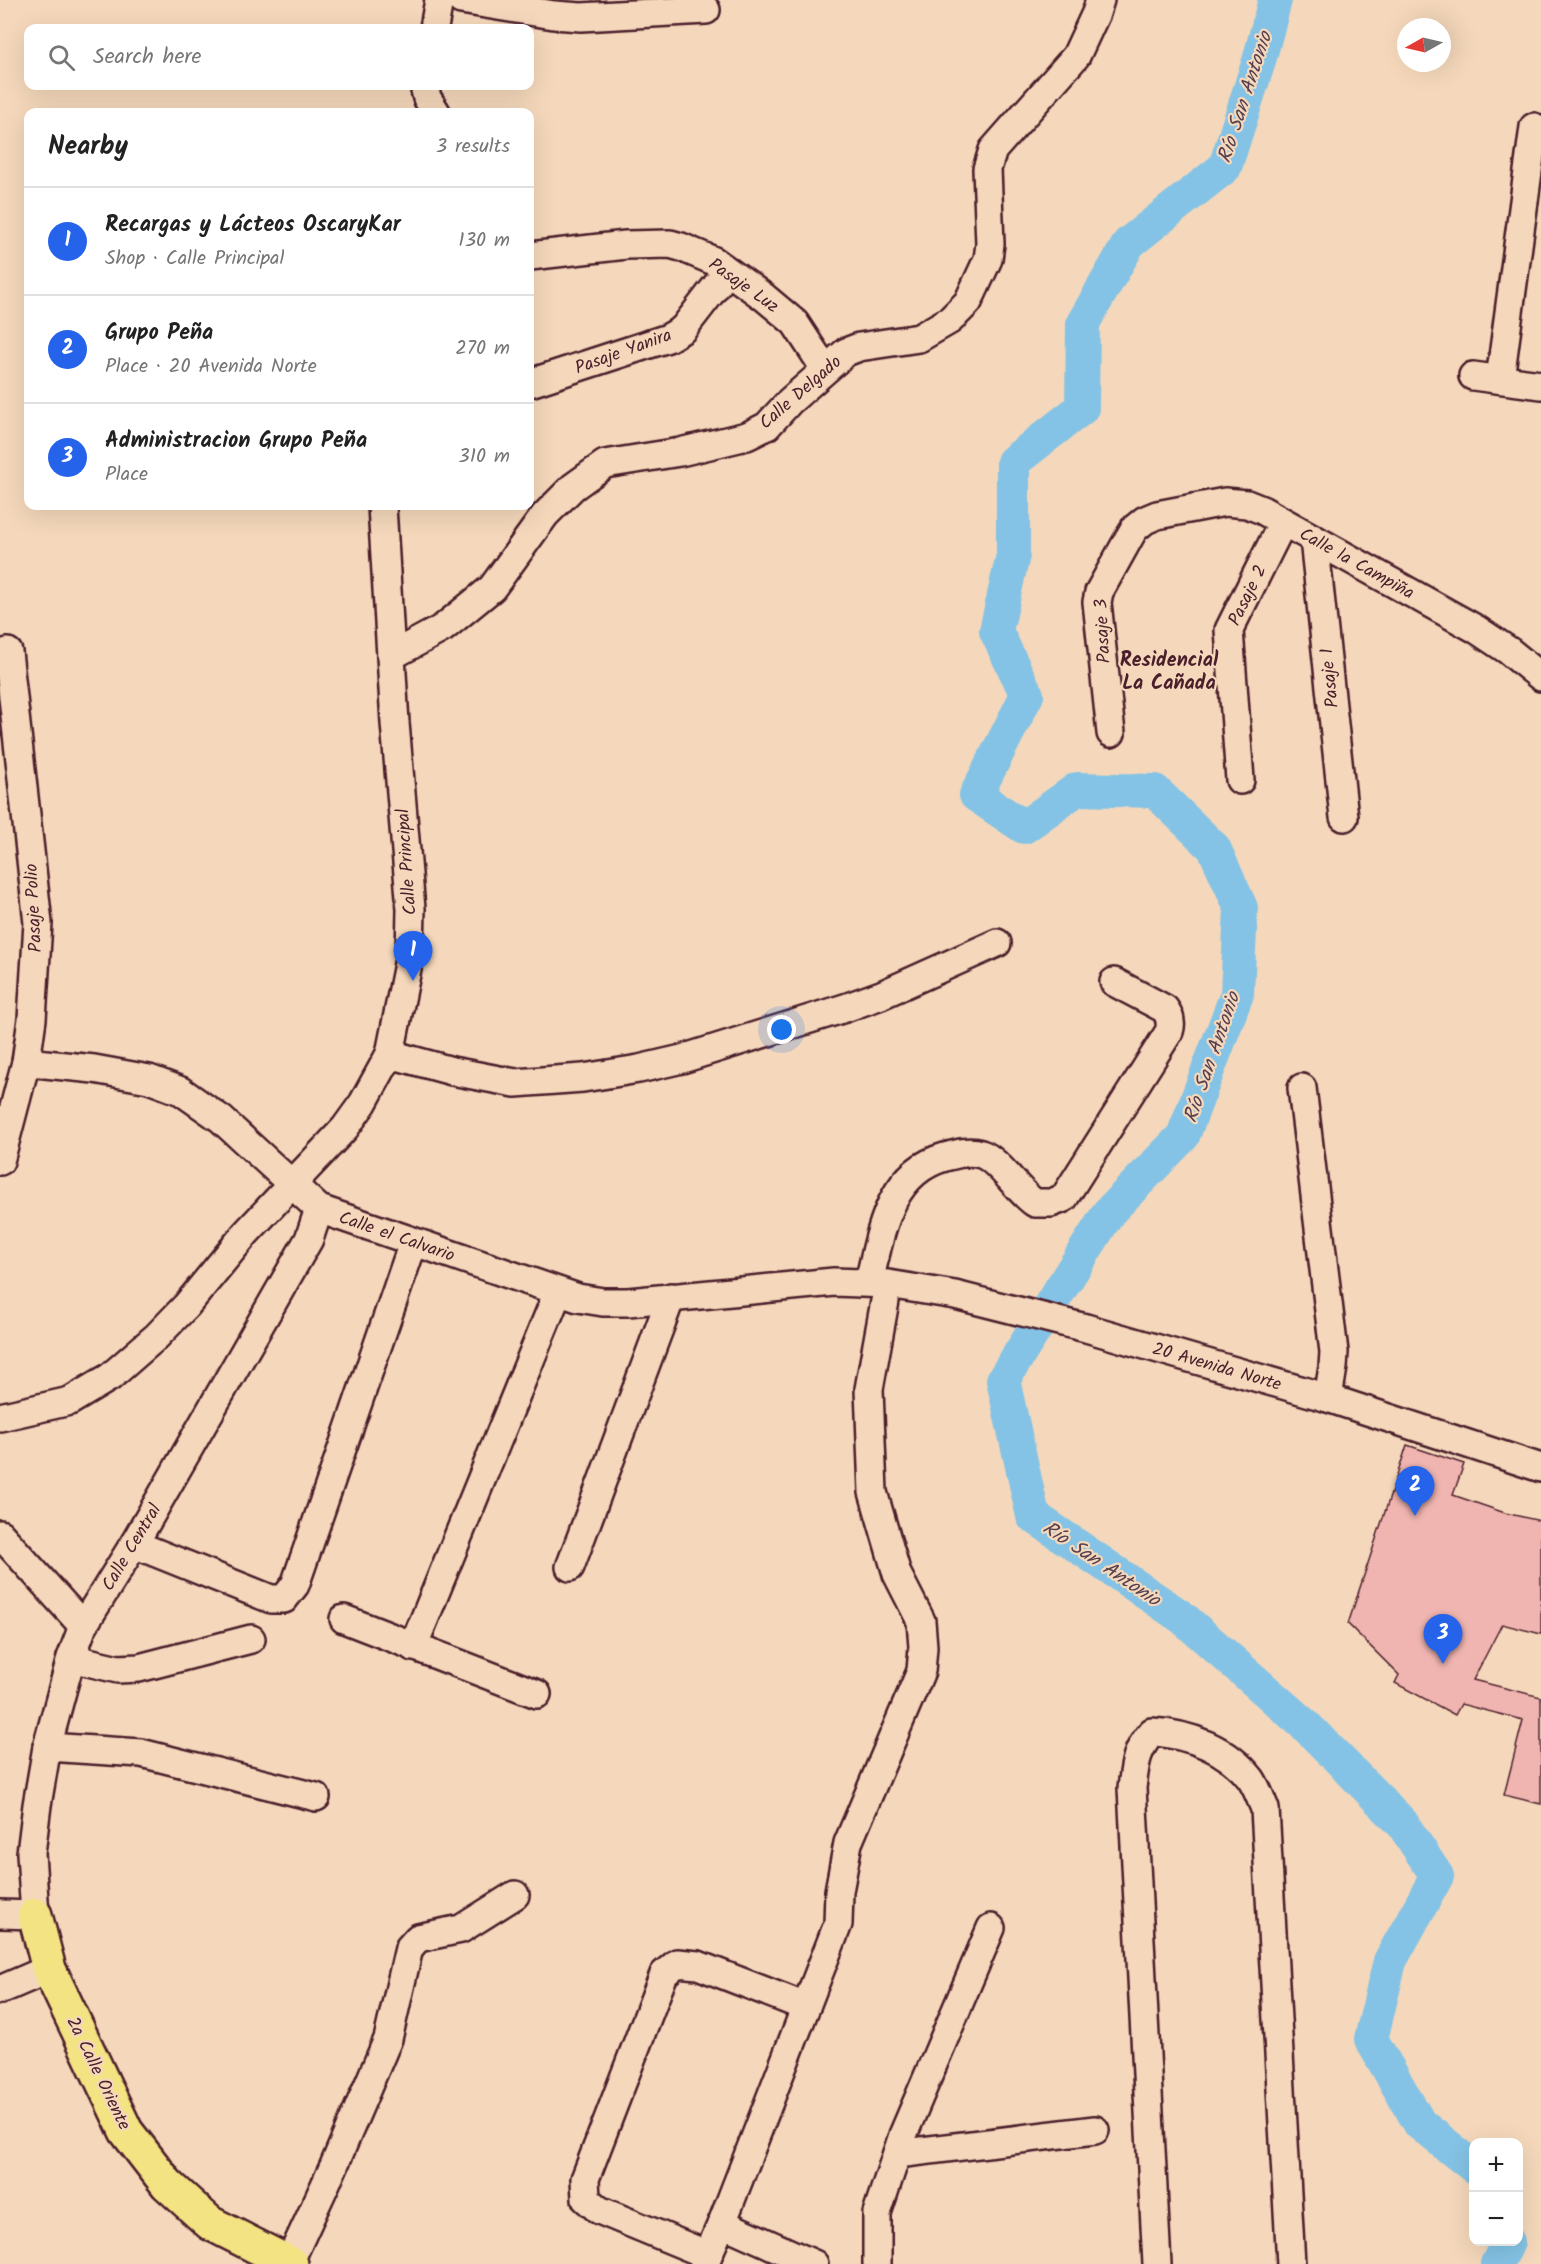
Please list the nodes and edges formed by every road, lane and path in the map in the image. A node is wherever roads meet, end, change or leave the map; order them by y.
1 (439, 0) edge
2 (461, 0) edge
3 (1100, 0) edge
4 (706, 10) dead end
5 (435, 24) edge
6 (425, 90) edge
7 (433, 108) edge
8 (1534, 127) dead end
9 (534, 256) edge
10 (727, 272) junction
11 (825, 369) junction
12 (1473, 376) dead end
13 (1500, 380) junction
14 (534, 382) edge
15 (1541, 385) edge
16 (382, 510) edge
17 (1157, 515) joint
18 (1283, 522) junction
19 (1314, 539) junction
20 (8, 652) dead end
21 (392, 656) junction
22 (1541, 677) edge
23 (1111, 733) dead end
24 (1240, 780) dead end
25 (1344, 817) dead end
26 (997, 943) dead end
27 (1114, 982) dead end
28 (390, 1054) junction
29 (26, 1062) junction
30 (1302, 1088) dead end
31 (0, 1161) edge
32 (292, 1184) junction
33 (319, 1209) junction
34 (413, 1242) junction
35 (881, 1289) junction
36 (558, 1293) junction
37 (671, 1297) junction
38 (1328, 1398) junction
39 (0, 1417) edge
40 (1541, 1468) edge
41 (3, 1544) edge
42 (134, 1544) junction
43 (570, 1567) dead end
44 (344, 1619) dead end
45 (83, 1626) junction
46 (251, 1639) dead end
47 (413, 1647) junction
48 (71, 1658) junction
49 (537, 1694) dead end
50 (47, 1747) junction
51 (316, 1797) dead end
52 (515, 1895) dead end
53 (0, 1914) edge
54 (35, 1915) junction
55 (991, 1928) dead end
56 (49, 1970) junction
57 (0, 1990) edge
58 (806, 2007) junction
59 (1095, 2130) dead end
60 (897, 2154) junction
61 (722, 2223) junction
62 (706, 2259) edge
63 (290, 2264) edge
64 (814, 2264) edge
65 (877, 2264) edge
66 (1157, 2264) edge
67 (1291, 2264) edge

1 - 5 street
2 - 4 street
3 - 11 street, Calle Delgado
6 - 7 street
8 - 13 street
9 - 10 street, Pasaje Luz
10 - 11 street, Pasaje Luz
10 - 14 street, Pasaje Yanira
11 - 21 street, Calle Delgado
12 - 13 street
13 - 15 street
16 - 21 street, Calle Principal
17 - 18 street, Calle la Campiña
17 - 23 street, Pasaje 3
18 - 19 street, Calle la Campiña
18 - 24 street, Pasaje 2
19 - 22 street, Calle la Campiña
19 - 25 street, Pasaje 1
20 - 29 street, Pasaje Polio
21 - 28 street, Calle Principal
26 - 28 street
27 - 35 street
28 - 32 street, Calle Principal
29 - 31 street, Pasaje Polio
29 - 32 street, Calle el Calvario
30 - 38 street
32 - 33 street, Calle el Calvario
32 - 39 street
33 - 34 street, Calle el Calvario
33 - 42 street, Calle Central
34 - 36 street, Calle el Calvario
34 - 42 street
35 - 37 street, Calle el Calvario
35 - 38 street, 20 Avenida Norte
35 - 58 street
36 - 37 street, Calle el Calvario
36 - 47 street
37 - 43 street
38 - 40 street, 20 Avenida Norte
41 - 45 street
42 - 45 street, Calle Central
44 - 47 street
45 - 48 street, Calle Central
46 - 48 street
47 - 49 street
48 - 50 street, Calle Central
50 - 51 street
50 - 54 street, Calle Central
52 - 63 street
53 - 54 street
54 - 56 main road, 2a Calle Oriente
55 - 60 street
56 - 57 street
56 - 63 main road, 2a Calle Oriente
58 - 61 street
58 - 62 street
59 - 60 street
60 - 65 street
61 - 62 street
61 - 64 street
66 - 67 street

